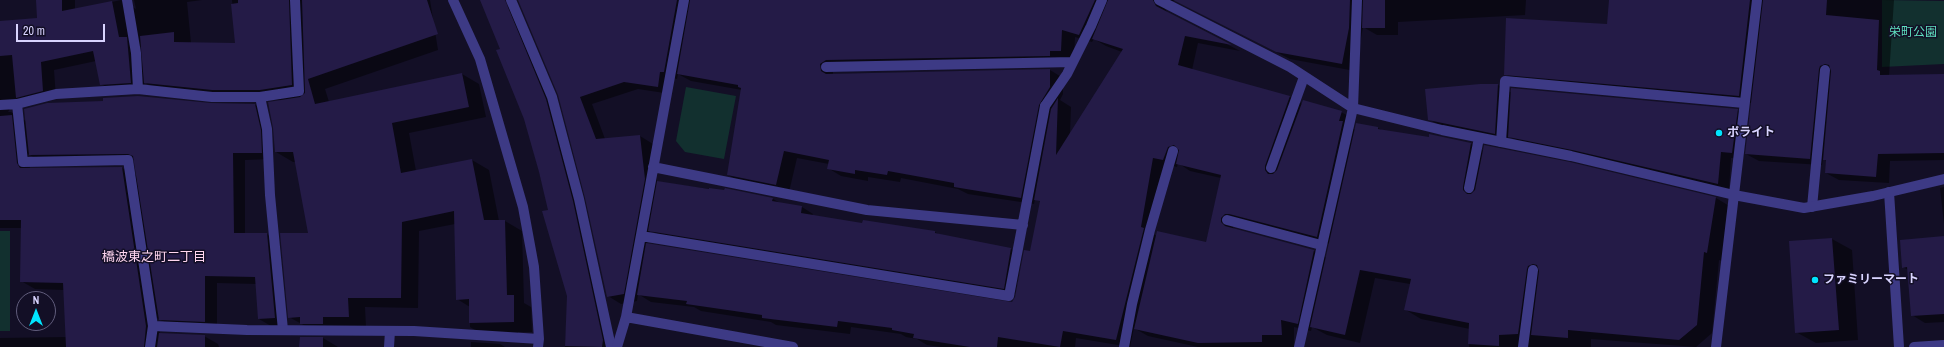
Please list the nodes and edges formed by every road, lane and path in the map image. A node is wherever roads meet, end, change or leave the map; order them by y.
1 (127, 0) edge
2 (295, 0) edge
3 (453, 0) edge
4 (511, 0) edge
5 (684, 0) edge
6 (1102, 0) edge
7 (1159, 0) edge
8 (1357, 0) edge
9 (1757, 0) edge
10 (1074, 62) junction
11 (826, 67) dead end
12 (1825, 70) dead end
13 (1304, 77) junction
14 (138, 88) junction
15 (260, 97) junction
16 (1744, 103) junction
17 (17, 104) junction
18 (0, 105) edge
19 (1353, 108) junction
20 (1479, 138) junction
21 (1501, 142) junction
22 (1173, 150) dead end
23 (653, 167) junction
24 (1271, 168) dead end
25 (1944, 180) edge
26 (1469, 188) dead end
27 (1889, 192) junction
28 (1734, 195) junction
29 (1812, 207) junction
30 (1227, 220) dead end
31 (1023, 226) junction
32 (640, 236) junction
33 (1321, 245) junction
34 (1533, 270) dead end
35 (626, 317) junction
36 (153, 326) junction
37 (283, 330) junction
38 (390, 331) junction
39 (539, 343) edge
40 (1944, 345) edge
41 (150, 347) edge
42 (389, 347) edge
43 (611, 347) edge
44 (617, 347) edge
45 (793, 347) edge
46 (1124, 347) edge
47 (1299, 347) edge
48 (1523, 347) edge
49 (1716, 347) edge
50 (1899, 347) edge
51 (1914, 347) edge

1 - 14 street
2 - 15 street
3 - 39 street
4 - 43 street
5 - 23 street
6 - 10 street
7 - 13 street
8 - 19 street
9 - 16 street
10 - 11 street
10 - 31 street
12 - 29 street
13 - 19 street
13 - 24 street
14 - 15 street
14 - 17 street
15 - 37 street
16 - 21 street
16 - 28 street
17 - 18 street
17 - 36 street
19 - 20 street
19 - 33 street
20 - 21 street
20 - 26 street
21 - 28 street
22 - 46 street
23 - 31 street
23 - 32 street
25 - 27 street
27 - 29 street
27 - 50 street
28 - 29 street
28 - 49 street
30 - 33 street
31 - 32 street
32 - 35 street
33 - 47 street
34 - 48 street
35 - 44 street
35 - 45 street
36 - 37 street
36 - 41 street
37 - 38 street
38 - 39 street
38 - 42 street
40 - 51 street

